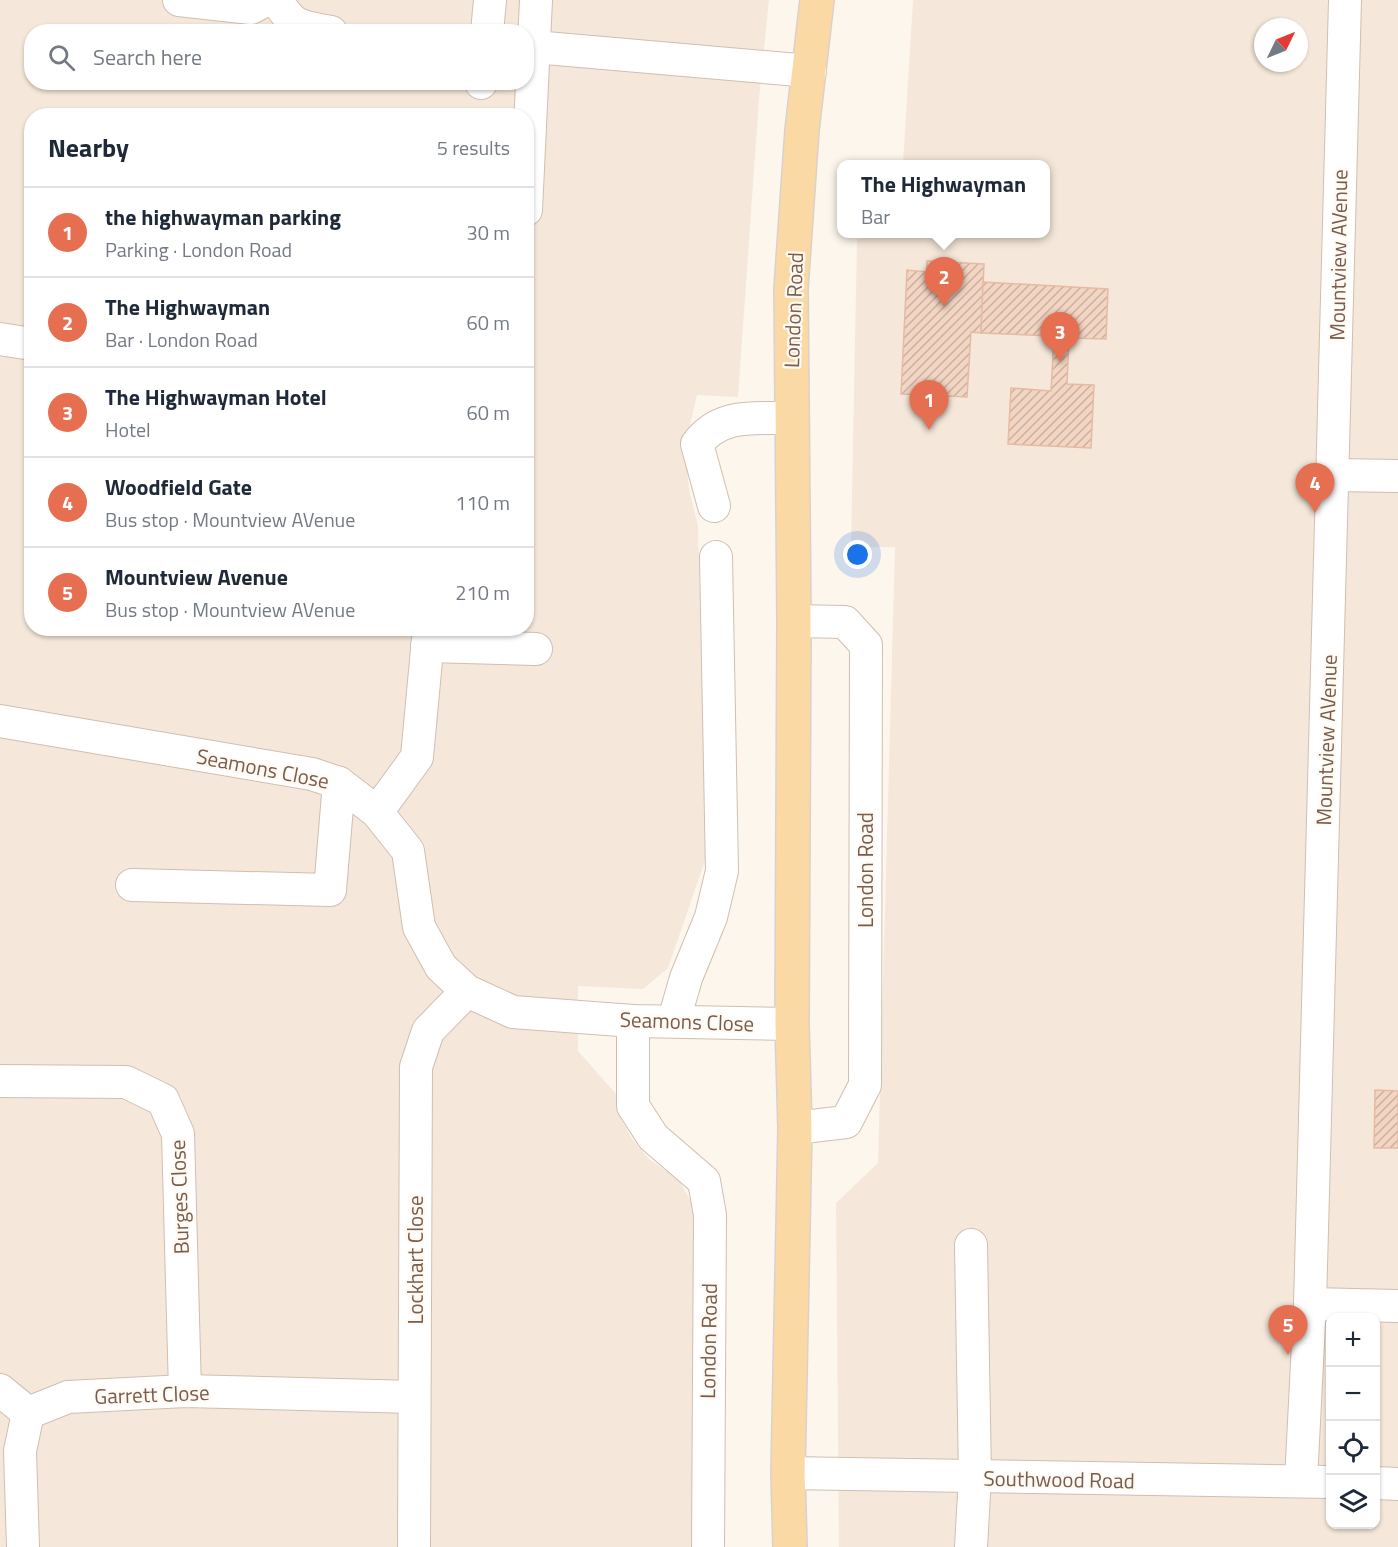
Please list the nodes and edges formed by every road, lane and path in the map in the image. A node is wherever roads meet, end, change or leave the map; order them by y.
1 (179, 0) edge
2 (267, 0) edge
3 (277, 0) edge
4 (490, 0) edge
5 (536, 0) edge
6 (817, 0) edge
7 (1345, 0) edge
8 (294, 24) edge
9 (488, 24) edge
10 (534, 47) joint
11 (810, 71) junction
12 (532, 90) edge
13 (531, 108) edge
14 (0, 339) edge
15 (24, 343) edge
16 (791, 417) junction
17 (1333, 475) junction
18 (1398, 476) edge
19 (714, 506) dead end
20 (716, 557) dead end
21 (794, 621) junction
22 (428, 637) edge
23 (536, 649) dead end
24 (0, 721) edge
25 (339, 783) junction
26 (377, 812) junction
27 (132, 885) dead end
28 (467, 991) junction
29 (674, 1020) junction
30 (633, 1021) junction
31 (792, 1024) junction
32 (0, 1081) edge
33 (795, 1128) junction
34 (971, 1245) dead end
35 (1310, 1305) junction
36 (1398, 1306) edge
37 (0, 1390) edge
38 (185, 1391) junction
39 (414, 1397) junction
40 (28, 1413) junction
41 (788, 1473) junction
42 (975, 1477) junction
43 (1316, 1481) edge
44 (1380, 1483) edge
45 (1398, 1484) edge
46 (23, 1547) edge
47 (414, 1547) edge
48 (708, 1547) edge
49 (790, 1547) edge
50 (971, 1547) edge

1 - 2 street
3 - 8 street
4 - 9 street
5 - 10 street
6 - 11 main road, London Road
7 - 17 street, Mountview AVenue
10 - 11 street
11 - 16 main road, London Road
12 - 13 street
14 - 15 street
16 - 19 street
16 - 21 main road, London Road
17 - 18 street
17 - 35 street, Mountview AVenue
20 - 29 street
21 - 31 main road, London Road
21 - 33 street, London Road
22 - 23 street
22 - 26 street
24 - 25 street, Seamons Close
25 - 26 street, Seamons Close
25 - 27 street
26 - 28 street, Seamons Close
28 - 30 street, Seamons Close
28 - 39 street, Lockhart Close
29 - 30 street, Seamons Close
29 - 31 street, Seamons Close
30 - 48 street, London Road
31 - 33 main road, London Road
32 - 38 street, Burges Close
33 - 41 main road, London Road
34 - 42 street
35 - 36 street
35 - 43 street, Mountview AVenue
37 - 40 street
38 - 39 street, Garrett Close
38 - 40 street, Garrett Close
39 - 47 street, Lockhart Close
40 - 46 street
41 - 42 street, Southwood Road
41 - 49 main road, London Road
42 - 43 street, Southwood Road
42 - 50 street
44 - 45 street

